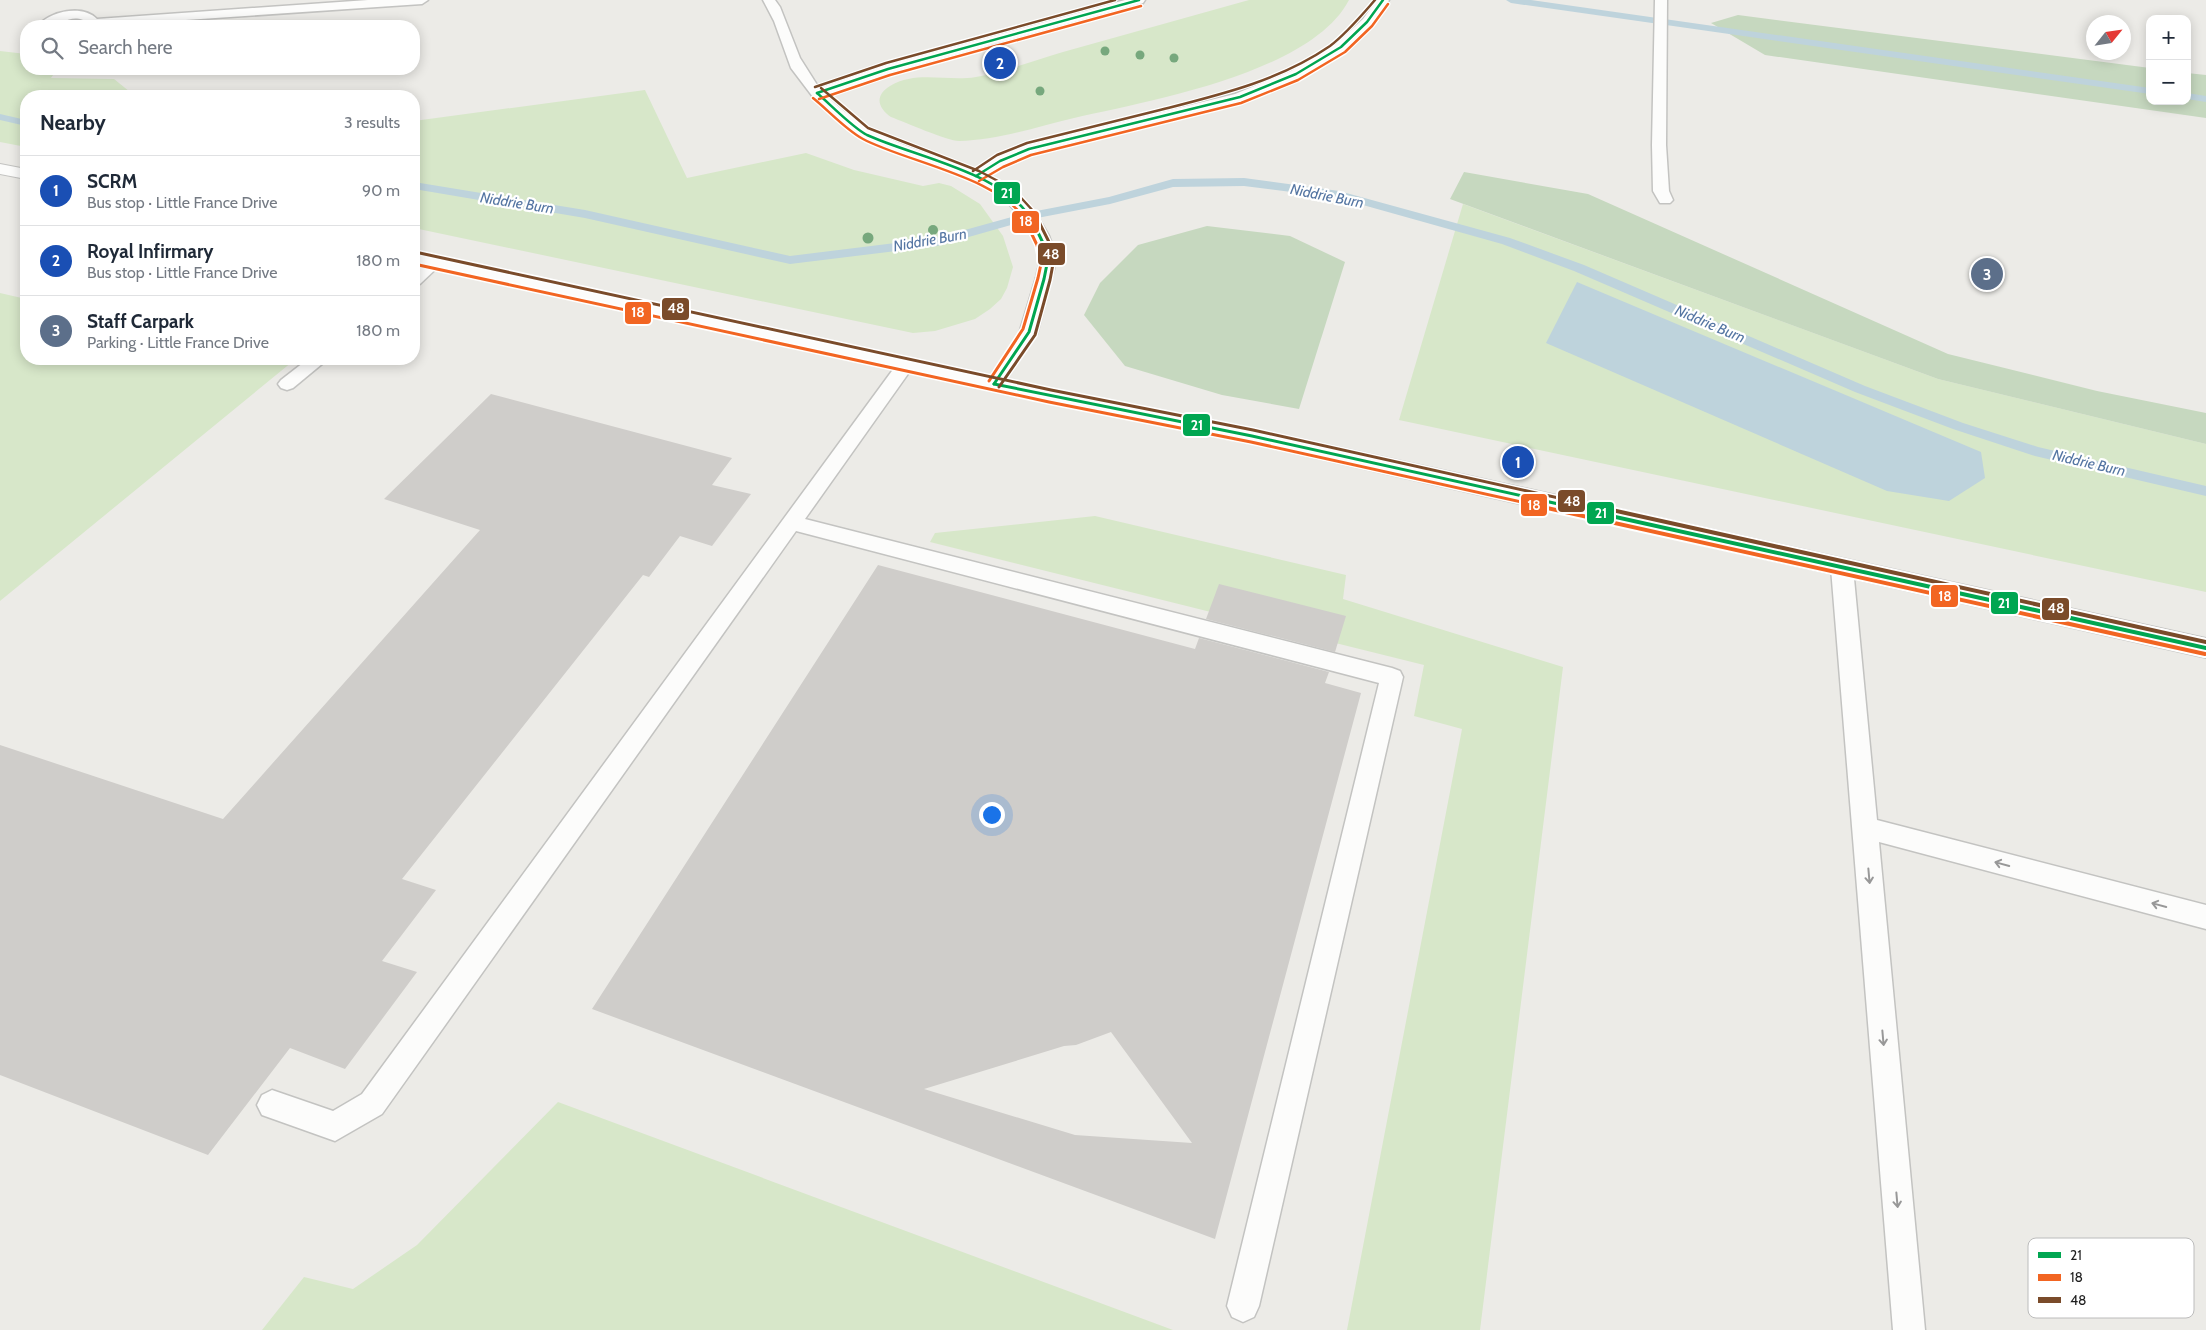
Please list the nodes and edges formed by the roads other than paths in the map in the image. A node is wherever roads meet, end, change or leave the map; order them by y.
1 (422, 0) edge
2 (768, 0) edge
3 (1139, 0) edge
4 (1383, 0) edge
5 (1662, 3) edge
6 (54, 20) edge
7 (90, 20) edge
8 (142, 20) edge
9 (818, 94) junction
10 (0, 168) edge
11 (20, 173) edge
12 (976, 176) junction
13 (1665, 200) dead end
14 (420, 259) edge
15 (434, 262) junction
16 (420, 275) edge
17 (906, 364) junction
18 (311, 365) edge
19 (287, 384) dead end
20 (994, 384) junction
21 (792, 523) junction
22 (1842, 568) junction
23 (2206, 648) edge
24 (1865, 828) junction
25 (2206, 917) edge
26 (272, 1105) dead end
27 (1243, 1306) dead end
28 (1909, 1330) edge

1 - 8 lane
2 - 9 lane
3 - 9 lane
4 - 12 lane
5 - 13 lane
6 - 7 lane
9 - 12 lane
10 - 11 street
12 - 20 lane
14 - 15 street
15 - 16 lane
15 - 17 street
17 - 20 street
17 - 21 lane
18 - 19 lane
20 - 22 street
21 - 26 lane
21 - 27 lane
22 - 23 street
22 - 24 lane
25 -> 24 lane
24 -> 28 lane

